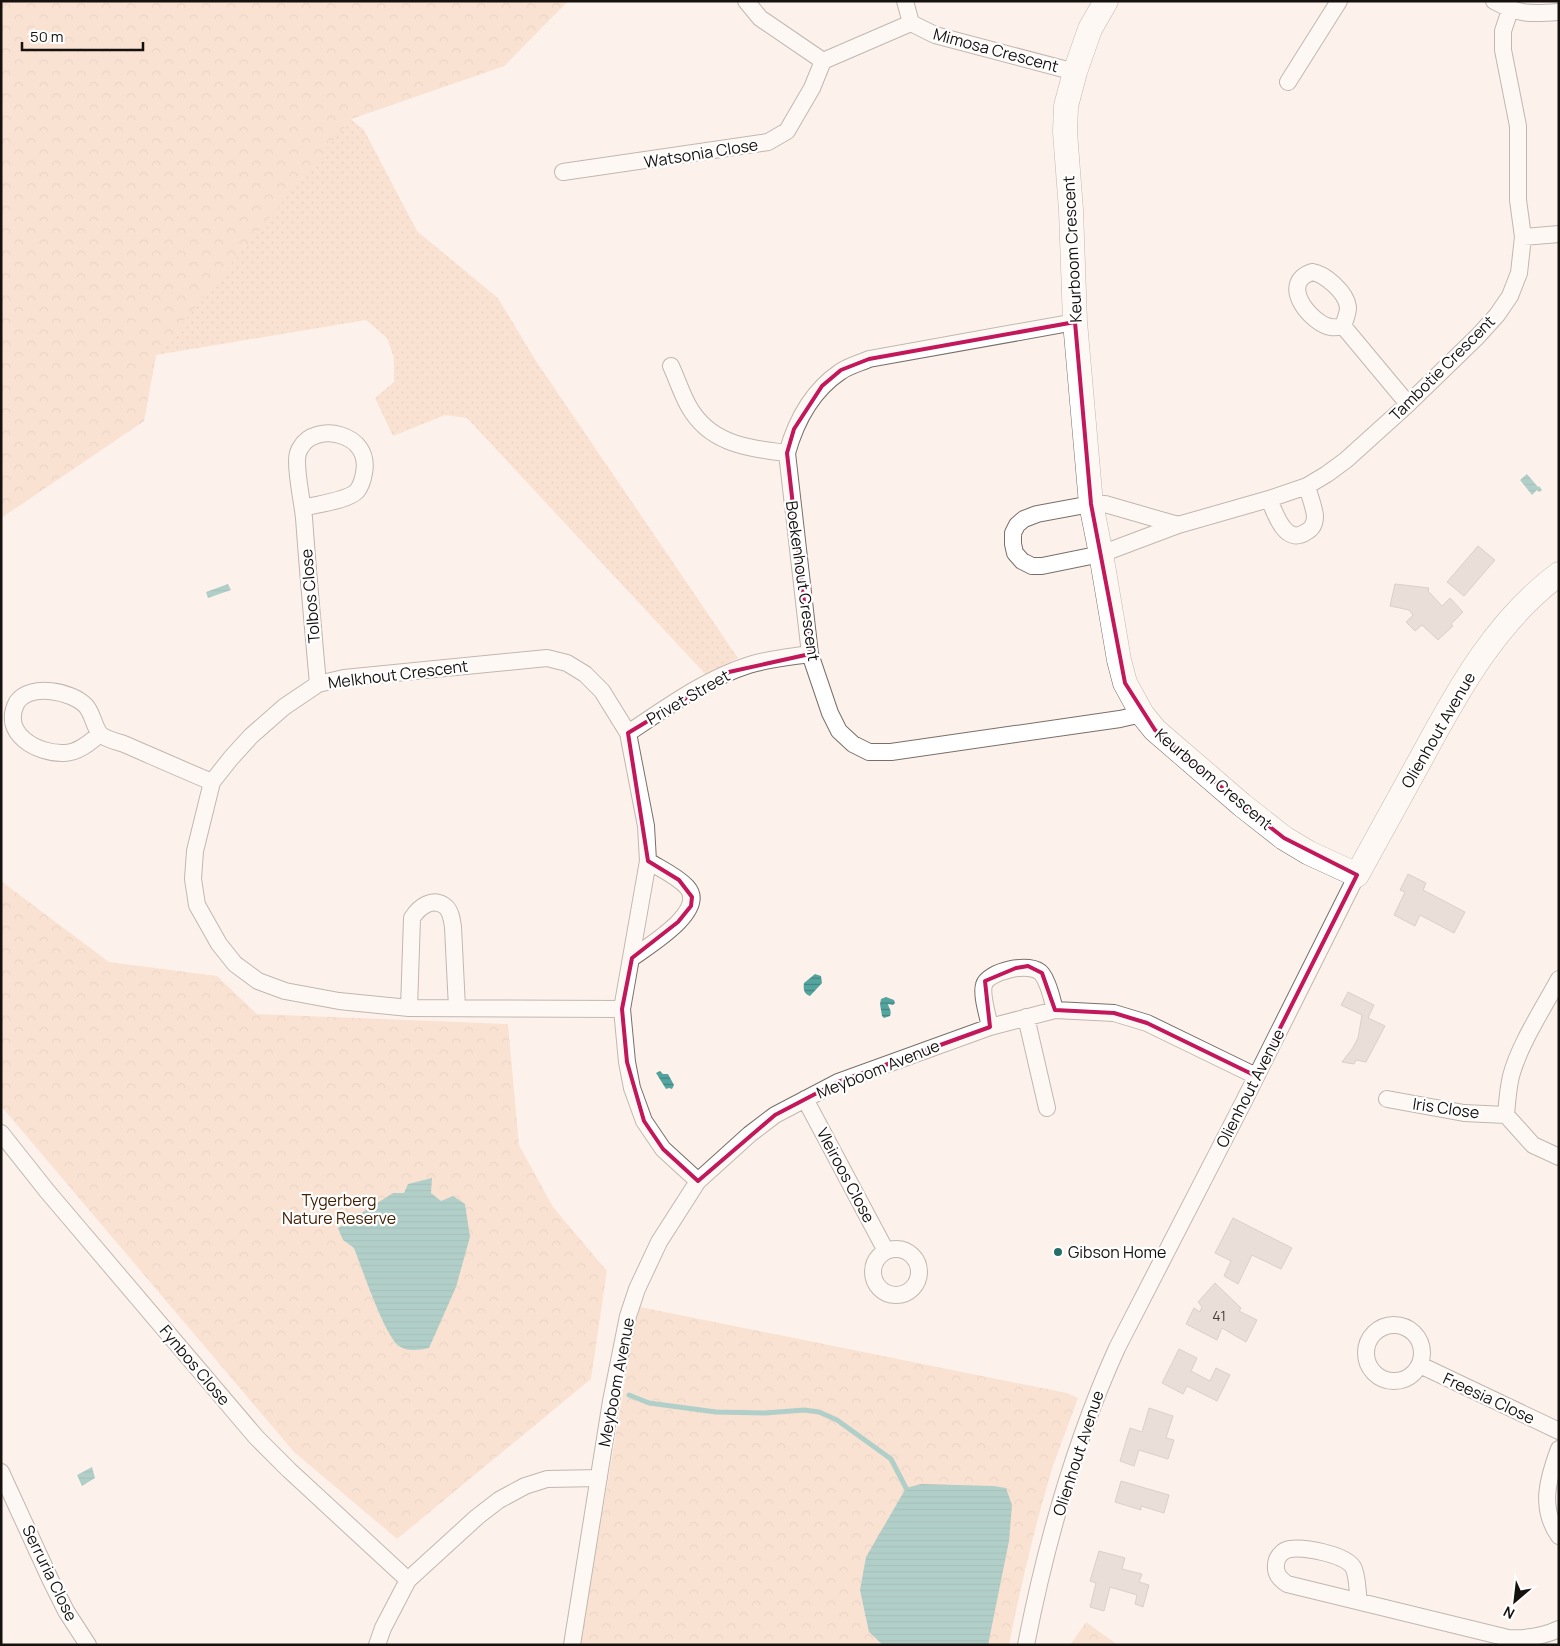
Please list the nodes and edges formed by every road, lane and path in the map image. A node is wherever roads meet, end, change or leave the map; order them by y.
1 (746, 1) edge
2 (905, 1) edge
3 (1106, 1) edge
4 (1339, 1) edge
5 (1494, 1) edge
6 (1510, 10) junction
7 (1559, 12) edge
8 (911, 23) junction
9 (823, 61) junction
10 (1075, 72) junction
11 (1288, 82) dead end
12 (563, 172) dead end
13 (1559, 234) edge
14 (1522, 237) junction
15 (1075, 322) junction
16 (1343, 326) dead end
17 (671, 366) dead end
18 (1408, 404) junction
19 (787, 453) junction
20 (1307, 486) junction
21 (1269, 499) junction
22 (1091, 504) junction
23 (303, 508) junction
24 (1178, 525) junction
25 (1102, 554) junction
26 (1559, 574) edge
27 (810, 654) junction
28 (318, 684) junction
29 (1142, 714) junction
30 (628, 733) junction
31 (100, 734) junction
32 (212, 782) junction
33 (648, 861) junction
34 (1357, 875) junction
35 (632, 958) junction
36 (1559, 979) edge
37 (409, 1008) junction
38 (457, 1008) junction
39 (622, 1009) junction
40 (1055, 1010) junction
41 (1026, 1017) junction
42 (990, 1027) junction
43 (1256, 1076) junction
44 (805, 1099) junction
45 (1387, 1099) dead end
46 (1047, 1108) dead end
47 (1506, 1115) junction
48 (1, 1133) edge
49 (1559, 1157) edge
50 (698, 1181) junction
51 (886, 1251) dead end
52 (1420, 1365) dead end
53 (1559, 1431) edge
54 (1559, 1448) edge
55 (1, 1472) edge
56 (599, 1478) junction
57 (8, 1497) edge
58 (1559, 1536) edge
59 (408, 1580) junction
60 (1358, 1602) junction
61 (1559, 1629) edge
62 (88, 1645) edge
63 (377, 1645) edge
64 (572, 1645) edge
65 (1026, 1645) edge

1 - 9 street
2 - 8 street, Mimosa Crescent
3 - 10 street, Keurboom Crescent
4 - 11 street
5 - 6 street
6 - 7 street
6 - 14 street, Tambotie Crescent
8 - 9 street
8 - 10 street, Mimosa Crescent
9 - 12 street, Watsonia Close
10 - 15 street, Keurboom Crescent
13 - 14 street
14 - 18 street, Tambotie Crescent
15 - 19 street, Boekenhout Crescent
15 - 22 street, Keurboom Crescent
16 - 18 street
17 - 19 street
18 - 20 street, Tambotie Crescent
19 - 27 street, Boekenhout Crescent
20 - 21 street, Tambotie Crescent
20 - 21 street
21 - 24 street, Tambotie Crescent
22 - 24 street
22 - 25 street, Keurboom Crescent
22 - 25 street
23 - 23 street, Tolbos Close
23 - 28 street, Tolbos Close
24 - 25 street, Tambotie Crescent
25 - 29 street, Keurboom Crescent
26 - 34 street, Olienhout Avenue
27 - 29 street, Boekenhout Crescent
27 - 30 street, Privet Street
28 - 30 street, Melkhout Crescent
28 - 32 street, Melkhout Crescent
29 - 34 street, Keurboom Crescent
30 - 33 street, Melkhout Crescent
31 - 31 street
31 - 32 street
32 - 37 street, Melkhout Crescent
33 - 35 street, Melkhout Crescent
33 - 35 street
34 - 43 street, Olienhout Avenue
35 - 39 street, Melkhout Crescent
36 - 47 street
37 - 38 street, Melkhout Crescent
37 - 38 street
38 - 39 street, Melkhout Crescent
39 - 50 street, Melkhout Crescent
40 - 41 street, Meyboom Avenue
40 - 42 street
40 - 43 street, Meyboom Avenue
41 - 42 street, Meyboom Avenue
41 - 46 street
42 - 44 street, Meyboom Avenue
43 - 65 street, Olienhout Avenue
44 - 50 street, Meyboom Avenue
44 - 51 street, Vleiroos Close
45 - 47 street, Iris Close
47 - 49 street
48 - 59 street, Fynbos Close
50 - 56 street, Meyboom Avenue
52 - 53 street, Freesia Close
54 - 58 street
55 - 57 street, Serruria Close
56 - 59 street
56 - 64 street, Meyboom Avenue
57 - 62 street, Serruria Close
59 - 63 street
60 - 60 street
60 - 61 street

